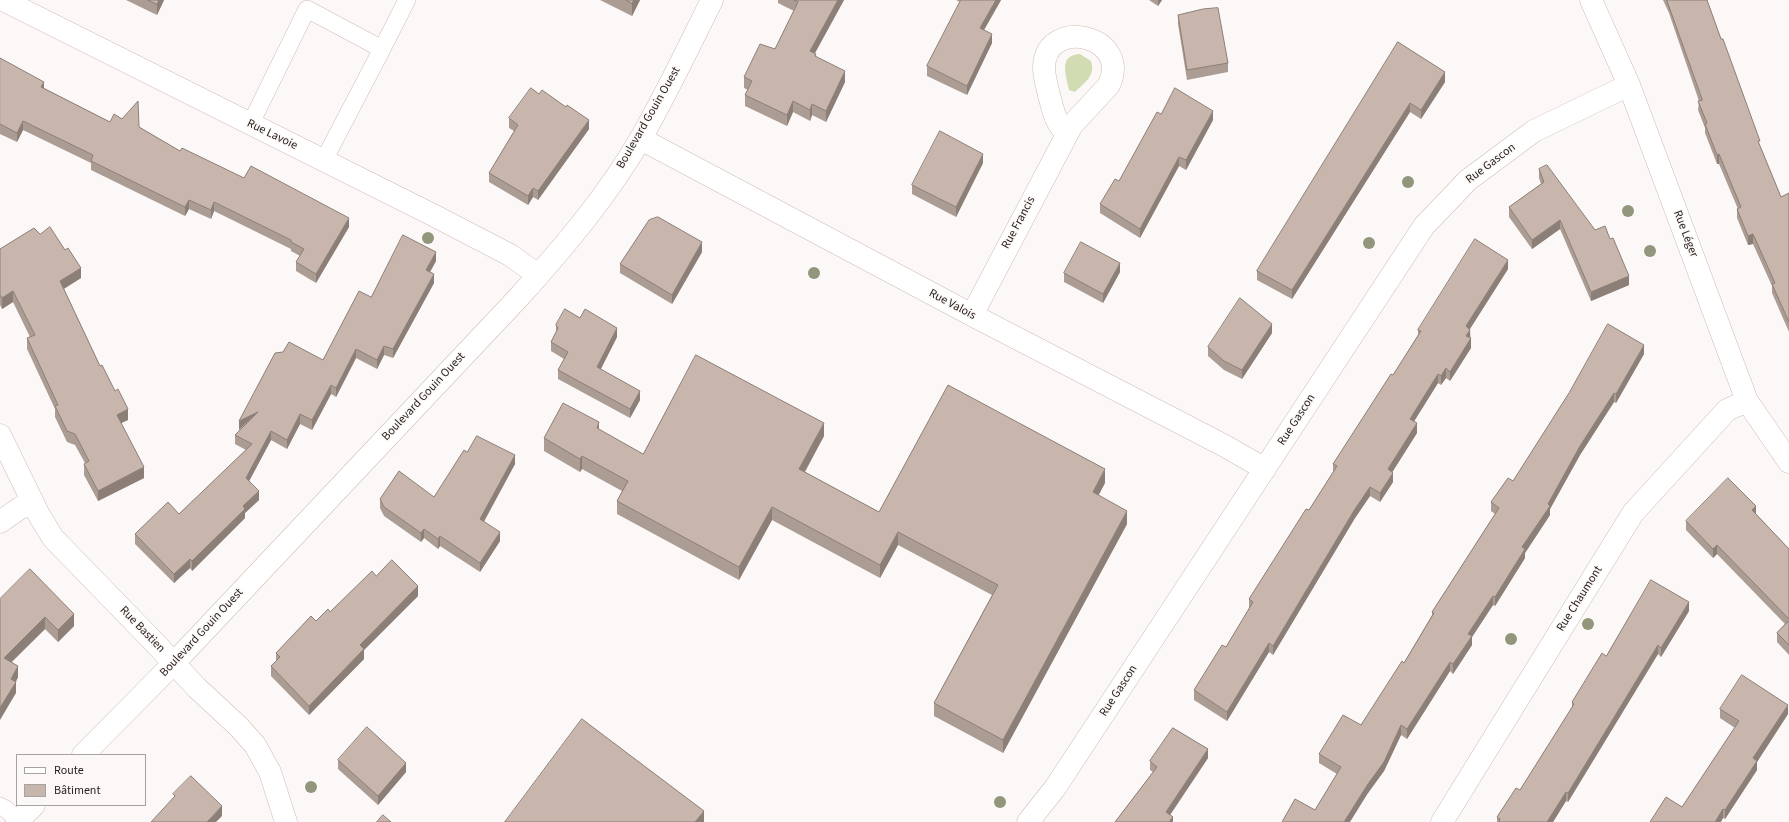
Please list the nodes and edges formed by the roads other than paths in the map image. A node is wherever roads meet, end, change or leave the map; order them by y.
1 (3, 0) edge
2 (407, 0) edge
3 (712, 0) edge
4 (1591, 0) edge
5 (309, 4) edge
6 (382, 49) junction
7 (1629, 85) junction
8 (250, 125) junction
9 (1067, 133) dead end
10 (641, 139) junction
11 (324, 160) junction
12 (538, 275) junction
13 (972, 315) junction
14 (1748, 401) junction
15 (0, 435) edge
16 (1789, 462) edge
17 (1265, 469) junction
18 (32, 503) junction
19 (0, 522) edge
20 (174, 663) junction
21 (85, 754) edge
22 (0, 806) edge
23 (33, 806) edge
24 (18, 822) edge
25 (286, 822) edge
26 (1028, 822) edge
27 (1442, 822) edge

1 - 8 street, Rue Lavoie
2 - 6 lane
3 - 10 street, Boulevard Gouin Ouest
4 - 7 street, Rue Léger
5 - 6 lane
5 - 8 lane
6 - 11 lane
7 - 14 street, Rue Léger
7 - 17 street, Rue Gascon
8 - 11 street, Rue Lavoie
9 - 13 street, Rue Francis
10 - 12 street, Boulevard Gouin Ouest
10 - 13 street, Rue Valois
11 - 12 street, Rue Lavoie
12 - 20 street, Boulevard Gouin Ouest
13 - 17 street, Rue Valois
14 - 16 street, Rue Léger
14 - 27 street, Rue Chaumont
15 - 18 street, Rue Bastien
17 - 26 street, Rue Gascon
18 - 19 street
18 - 20 street, Rue Bastien
20 - 21 street, Boulevard Gouin Ouest
20 - 25 street, Rue Bastien
22 - 24 lane
23 - 24 street

